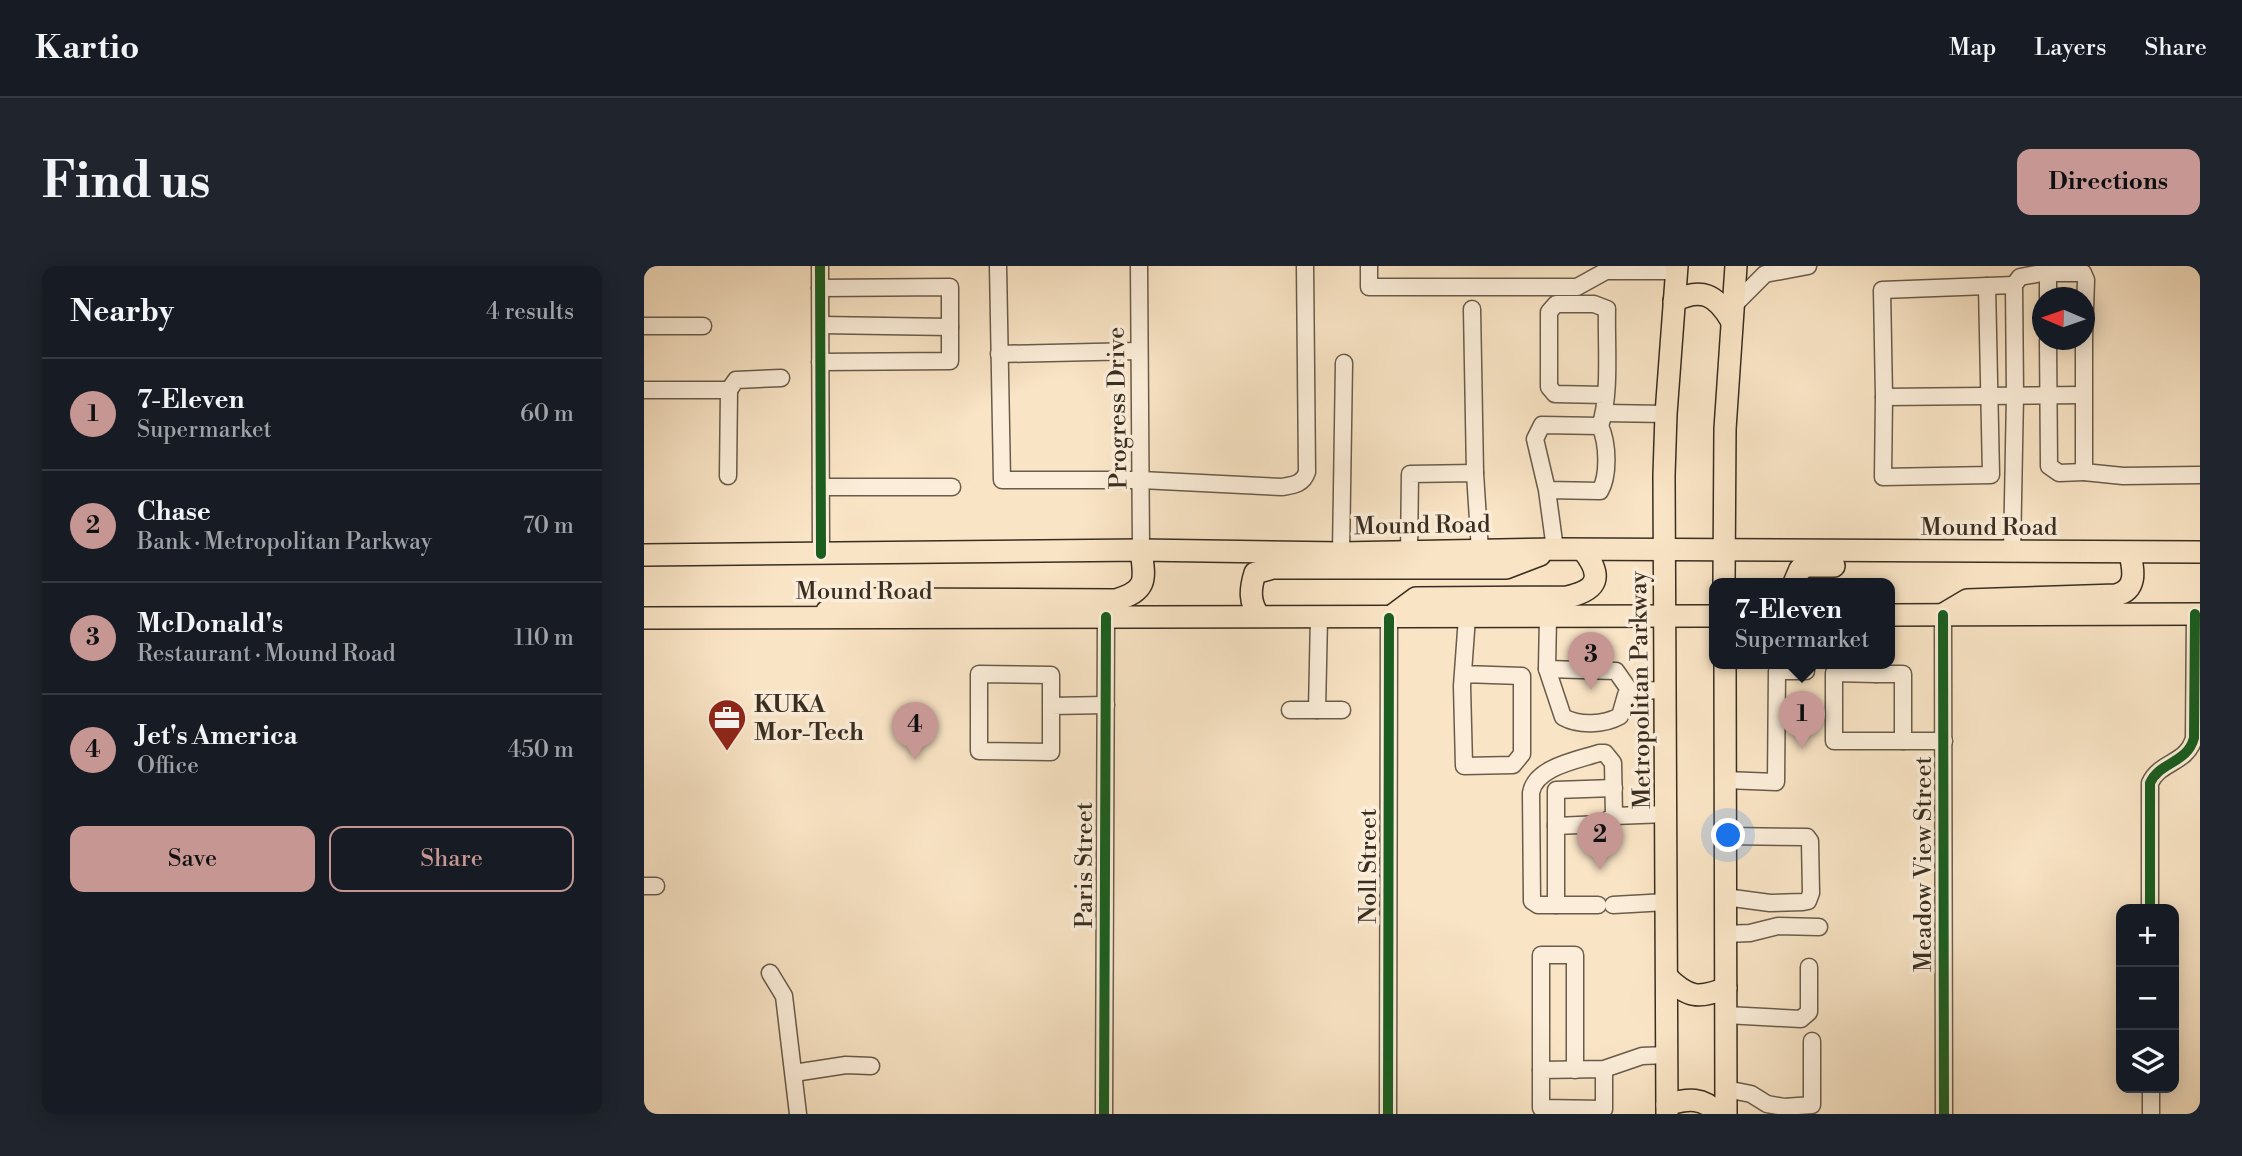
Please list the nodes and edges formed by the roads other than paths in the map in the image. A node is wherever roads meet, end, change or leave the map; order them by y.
1 (820, 266) edge
2 (998, 266) edge
3 (1139, 266) edge
4 (1305, 266) edge
5 (1369, 266) edge
6 (1736, 266) edge
7 (1808, 266) edge
8 (1677, 269) edge
9 (2048, 273) junction
10 (2014, 285) junction
11 (1987, 286) junction
12 (2048, 287) edge
13 (2086, 287) edge
14 (820, 288) junction
15 (1674, 301) junction
16 (1472, 309) dead end
17 (1732, 313) junction
18 (821, 325) junction
19 (644, 326) edge
20 (703, 326) dead end
21 (950, 327) junction
22 (2048, 350) edge
23 (2084, 350) edge
24 (1139, 351) junction
25 (999, 354) junction
26 (820, 362) junction
27 (1344, 363) dead end
28 (781, 378) dead end
29 (644, 390) edge
30 (729, 390) junction
31 (1605, 395) junction
32 (2048, 395) junction
33 (2083, 395) junction
34 (1990, 396) junction
35 (2015, 396) junction
36 (1884, 397) junction
37 (1666, 414) junction
38 (1602, 420) junction
39 (2084, 472) junction
40 (1475, 473) junction
41 (2200, 475) edge
42 (728, 476) dead end
43 (1141, 480) junction
44 (821, 487) junction
45 (952, 487) dead end
46 (1547, 490) junction
47 (1555, 549) junction
48 (1583, 550) junction
49 (1665, 550) junction
50 (1141, 551) junction
51 (1480, 551) junction
52 (1724, 551) junction
53 (1409, 552) junction
54 (2200, 552) edge
55 (1341, 553) junction
56 (2012, 553) junction
57 (2086, 553) junction
58 (821, 554) junction
59 (2130, 554) junction
60 (644, 555) edge
61 (1724, 578) edge
62 (1796, 578) edge
63 (2197, 614) edge
64 (1895, 615) edge
65 (1943, 615) junction
66 (1548, 616) junction
67 (1665, 616) junction
68 (1709, 616) edge
69 (1106, 617) junction
70 (1259, 617) junction
71 (1319, 617) junction
72 (1466, 617) junction
73 (644, 618) edge
74 (805, 618) junction
75 (1389, 618) junction
76 (1547, 669) junction
77 (1725, 669) edge
78 (1806, 669) edge
79 (1868, 669) edge
80 (1880, 669) edge
81 (1463, 674) junction
82 (1666, 690) junction
83 (1630, 691) junction
84 (1106, 705) junction
85 (1051, 706) junction
86 (1290, 710) dead end
87 (1317, 710) junction
88 (1342, 710) dead end
89 (1903, 741) junction
90 (1944, 741) junction
91 (1726, 780) junction
92 (1614, 788) junction
93 (1667, 814) junction
94 (1614, 816) junction
95 (1556, 826) junction
96 (1726, 836) junction
97 (1726, 897) junction
98 (1667, 902) junction
99 (2150, 904) edge
100 (1556, 905) junction
101 (1819, 927) dead end
102 (1725, 934) junction
103 (1809, 967) dead end
104 (770, 972) dead end
105 (1667, 977) junction
106 (1726, 988) junction
107 (1726, 1015) junction
108 (1812, 1041) dead end
109 (1667, 1055) junction
110 (872, 1066) dead end
111 (1604, 1069) junction
112 (1541, 1070) junction
113 (1575, 1070) junction
114 (794, 1073) junction
115 (1726, 1089) junction
116 (2151, 1093) edge
117 (1667, 1110) edge
118 (798, 1114) edge
119 (1104, 1114) edge
120 (1388, 1114) edge
121 (1719, 1114) edge
122 (1726, 1114) edge
123 (1944, 1114) edge
124 (2151, 1114) edge

1 - 14 street
2 - 25 street
3 - 24 street, Progress Drive
4 - 43 street
5 - 8 street
6 - 17 main road
7 - 17 street
8 - 15 main road, Metropolitan Parkway
9 - 10 street
9 - 12 street
9 - 13 street
10 - 11 street
10 - 35 street
11 - 34 street
11 - 36 street
14 - 18 street
14 - 21 street
15 - 17 main road
15 - 37 main road, Metropolitan Parkway
16 - 40 street
17 - 52 main road
18 - 21 street
18 - 26 street
19 - 20 street
21 - 26 street
22 - 32 street
23 - 33 street
24 - 25 street
24 - 43 street, Progress Drive
25 - 43 street
26 - 44 street
27 - 55 street
28 - 30 street
29 - 30 street
30 - 42 street
31 - 31 street
31 - 38 street
32 - 33 street
32 - 35 street
32 - 39 street
33 - 39 street
34 - 35 street
34 - 36 street
34 - 36 street
35 - 56 street
37 - 38 street
37 - 49 main road, Metropolitan Parkway
38 - 46 street
38 - 46 street
39 - 41 street
40 - 51 street
40 - 53 street
43 - 50 street, Progress Drive
44 - 45 street
44 - 58 street
46 - 47 street
47 - 48 main road, Mound Road
47 - 51 main road, Mound Road
47 - 70 main road
48 - 49 main road, Mound Road
48 - 75 main road
49 - 52 main road, Mound Road
49 - 67 main road, Metropolitan Parkway
50 - 55 main road, Mound Road
50 - 58 main road, Mound Road
50 - 74 main road
51 - 53 main road, Mound Road
52 - 56 main road, Mound Road
52 - 61 main road
53 - 55 main road, Mound Road
54 - 59 main road, Mound Road
56 - 57 main road, Mound Road
57 - 59 main road, Mound Road
57 - 62 main road
58 - 60 main road, Mound Road
59 - 65 main road
63 - 65 main road
63 - 99 street
64 - 65 main road
65 - 90 street, Meadow View Street
66 - 67 main road, Mound Road
66 - 72 main road, Mound Road
66 - 76 street
67 - 68 main road, Mound Road
67 - 82 main road, Metropolitan Parkway
69 - 70 main road, Mound Road
69 - 74 main road, Mound Road
69 - 84 street, Paris Street
70 - 71 main road, Mound Road
71 - 75 main road, Mound Road
71 - 87 street
72 - 75 main road, Mound Road
72 - 81 street
73 - 74 main road, Mound Road
75 - 120 street, Noll Street
76 - 83 street
76 - 83 street
77 - 91 main road
78 - 91 street
79 - 89 street
80 - 89 street
81 - 81 street
82 - 83 street
82 - 93 main road, Metropolitan Parkway
84 - 85 street
84 - 119 street, Paris Street
85 - 85 street
86 - 87 street
87 - 88 street
89 - 90 street
90 - 123 street, Meadow View Street
91 - 96 main road
92 - 94 street
92 - 95 street
92 - 100 street
93 - 94 street
93 - 98 main road, Metropolitan Parkway
94 - 95 street
95 - 100 street
96 - 97 main road
96 - 97 street
97 - 102 main road
98 - 100 street
98 - 105 main road, Metropolitan Parkway
101 - 102 street
102 - 106 main road
103 - 107 street
104 - 114 street
105 - 106 main road
105 - 109 main road, Metropolitan Parkway
106 - 107 main road
107 - 115 main road
108 - 115 street
109 - 111 street
109 - 117 main road, Metropolitan Parkway
110 - 114 street
111 - 112 street
111 - 113 street
112 - 113 street
112 - 113 street
114 - 118 street
115 - 122 main road
116 - 124 street
117 - 121 main road

